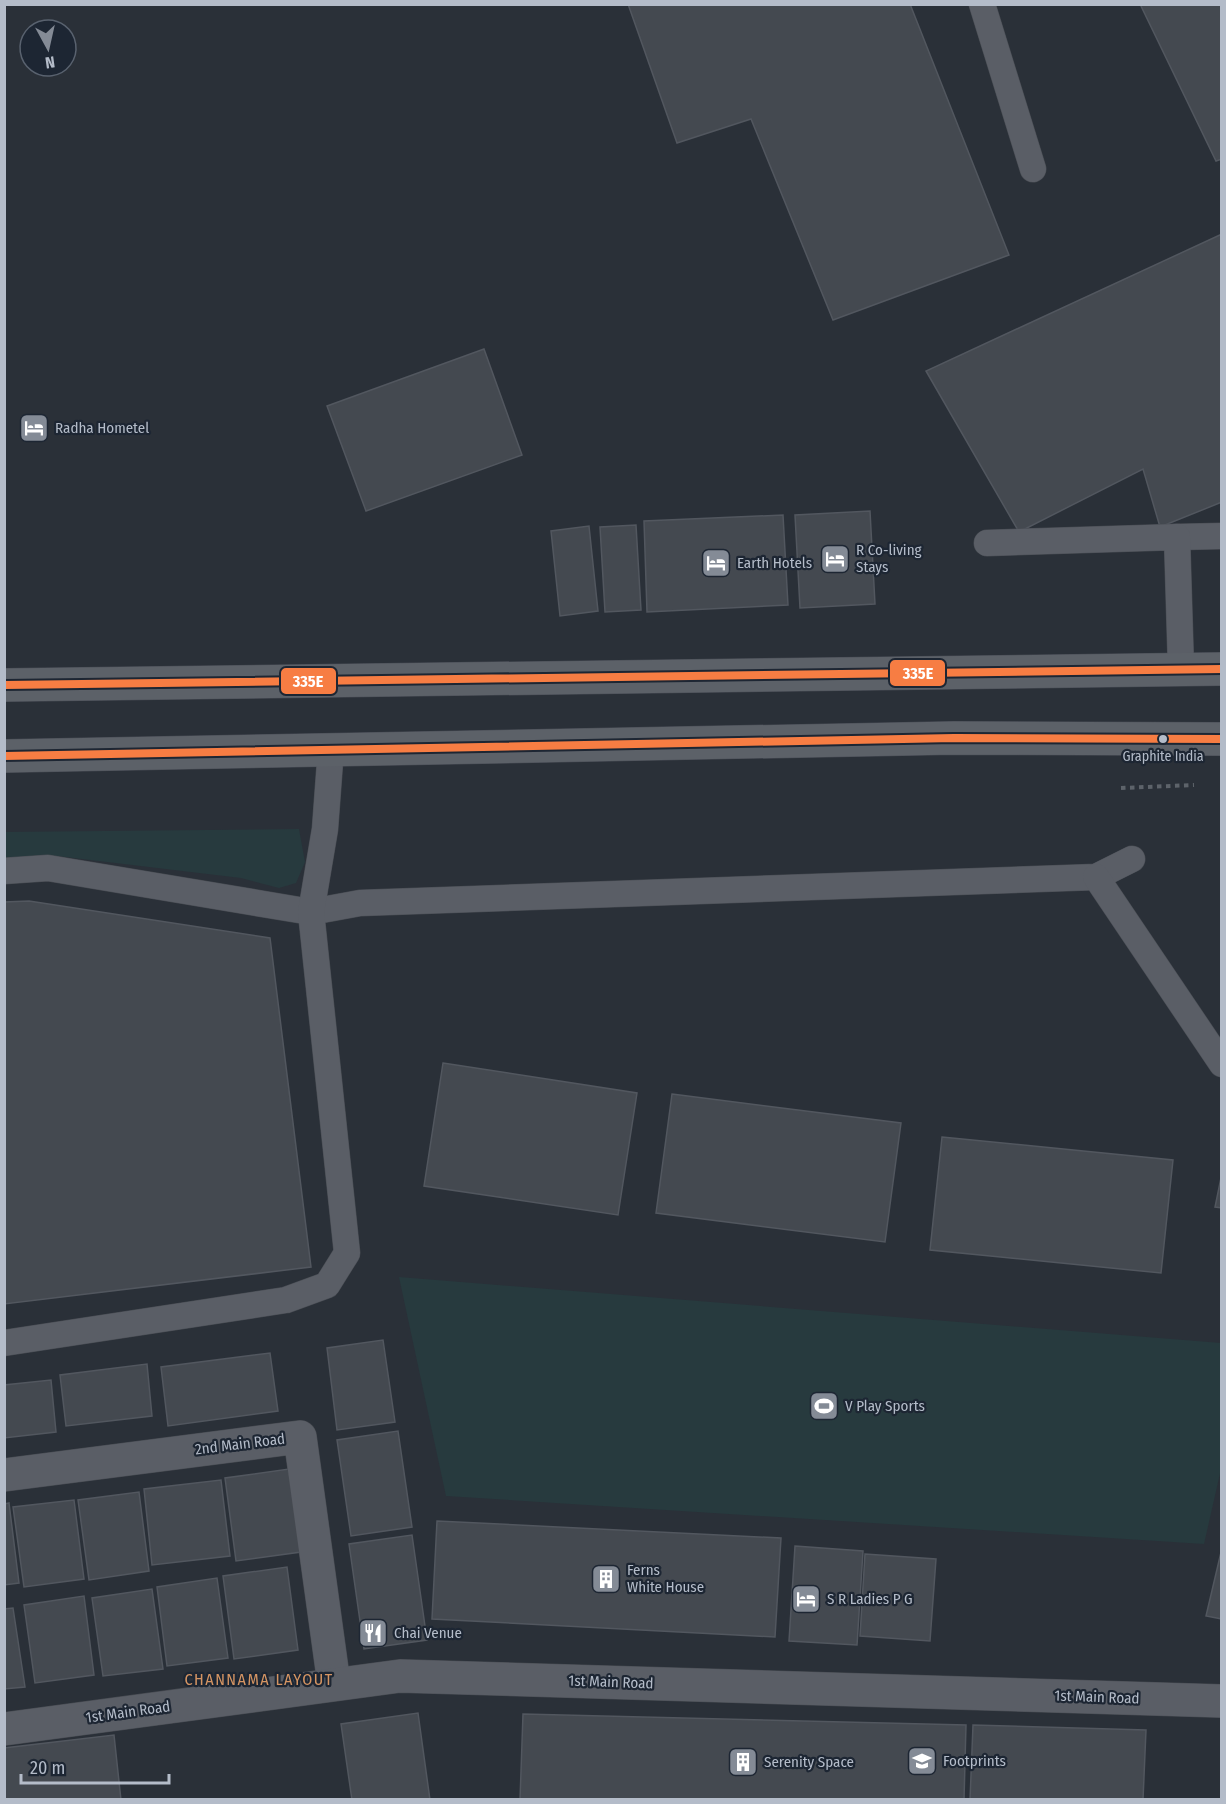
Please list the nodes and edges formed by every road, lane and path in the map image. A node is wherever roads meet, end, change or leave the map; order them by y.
1 (982, 4) edge
2 (1033, 169) dead end
3 (1221, 536) edge
4 (1177, 537) junction
5 (987, 543) dead end
6 (1181, 669) junction
7 (1221, 669) edge
8 (4, 685) edge
9 (1221, 739) edge
10 (331, 748) junction
11 (4, 756) edge
12 (1199, 785) dead end
13 (1121, 788) dead end
14 (1132, 859) dead end
15 (4, 871) edge
16 (1096, 877) junction
17 (311, 912) junction
18 (1221, 1064) edge
19 (4, 1343) edge
20 (4, 1475) edge
21 (334, 1684) junction
22 (1221, 1701) edge
23 (4, 1729) edge

1 - 2 lane
3 - 4 lane
4 - 5 lane
4 - 6 lane
6 - 7 main road
6 - 8 main road
9 - 10 main road
10 - 11 main road
10 - 17 lane
12 - 13 path
14 - 16 lane
15 - 17 lane
16 - 17 lane
16 - 18 lane
17 - 19 lane
20 - 21 street, 2nd Main Road
21 - 22 street, 1st Main Road
21 - 23 street, 1st Main Road

